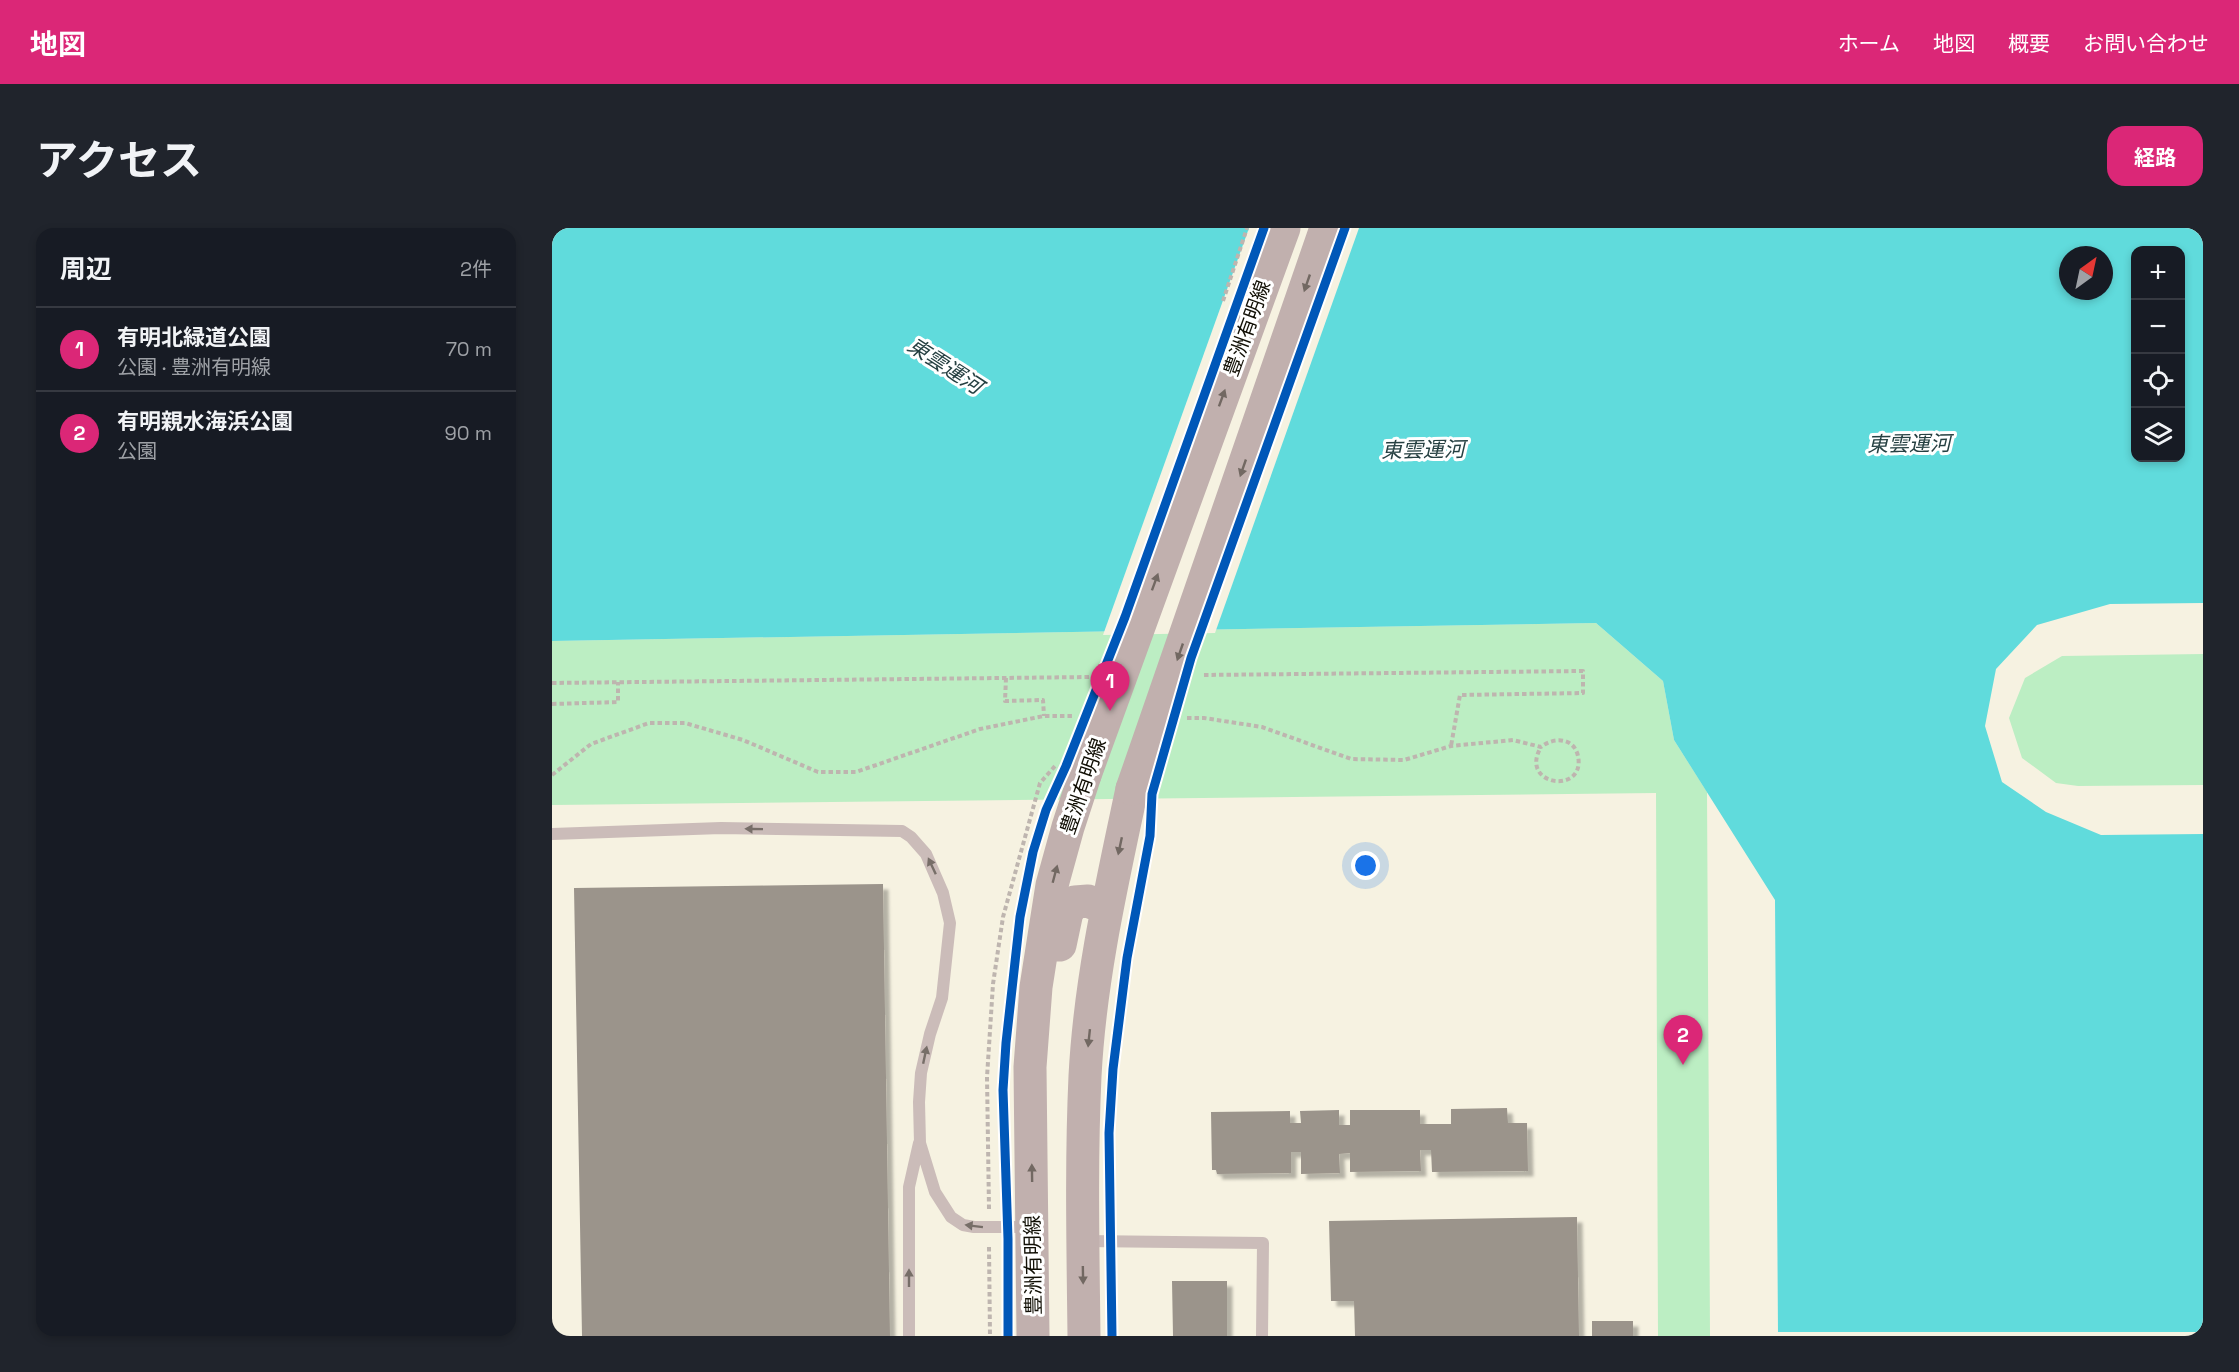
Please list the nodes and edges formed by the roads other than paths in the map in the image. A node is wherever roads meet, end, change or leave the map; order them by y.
1 (1284, 228) edge
2 (1326, 228) edge
3 (552, 834) edge
4 (1107, 909) junction
5 (1036, 987) junction
6 (920, 1143) junction
7 (1032, 1227) junction
8 (1083, 1241) junction
9 (909, 1336) edge
10 (1033, 1336) edge
11 (1084, 1336) edge
12 (1262, 1336) edge

5 -> 1 main road, 豊洲有明線, bridge
2 -> 4 main road, 豊洲有明線, bridge
6 -> 3 lane
4 - 5 main road
4 -> 8 main road, 豊洲有明線
7 -> 5 main road, 豊洲有明線
7 -> 6 lane
9 -> 6 lane
7 - 10 main road, 豊洲有明線
8 -> 11 main road, 豊洲有明線
8 - 12 lane

